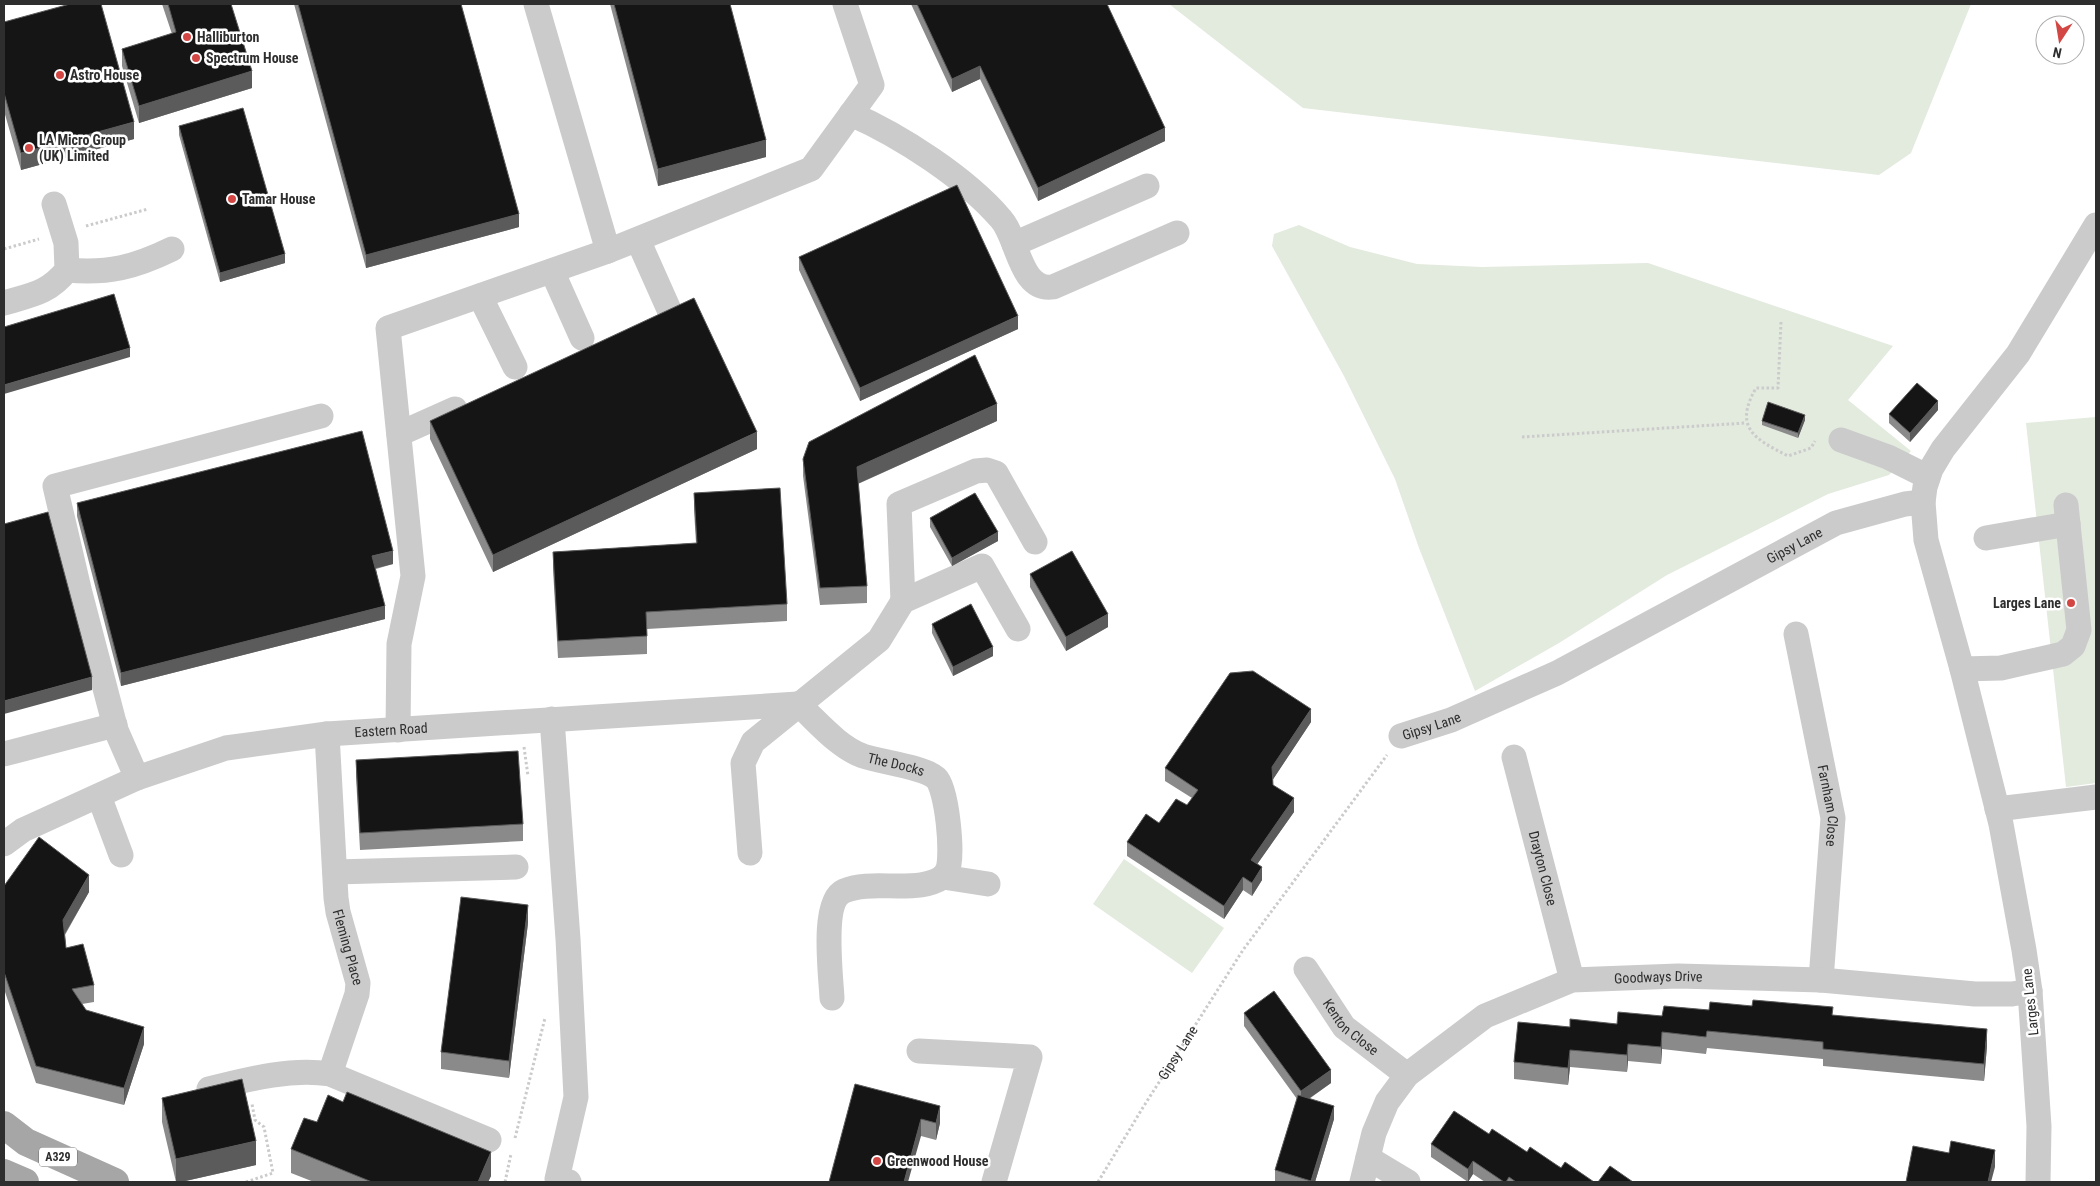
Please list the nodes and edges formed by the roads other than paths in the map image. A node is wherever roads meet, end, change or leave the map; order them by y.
1 (536, 4) edge
2 (845, 4) edge
3 (851, 114) junction
4 (1147, 186) dead end
5 (54, 204) dead end
6 (2096, 225) edge
7 (1177, 232) dead end
8 (638, 240) junction
9 (1014, 244) junction
10 (172, 249) dead end
11 (608, 252) junction
12 (67, 270) junction
13 (552, 271) junction
14 (480, 296) junction
15 (4, 303) edge
16 (671, 314) edge
17 (582, 338) dead end
18 (514, 367) dead end
19 (455, 409) edge
20 (320, 416) dead end
21 (399, 434) junction
22 (1841, 440) road end
23 (1928, 478) junction
24 (1924, 502) junction
25 (1986, 538) dead end
26 (1035, 542) dead end
27 (903, 601) junction
28 (1018, 629) dead end
29 (1796, 634) dead end
30 (1962, 668) junction
31 (798, 704) junction
32 (552, 719) junction
33 (115, 725) junction
34 (398, 730) junction
35 (327, 734) junction
36 (1401, 736) road end
37 (4, 754) edge
38 (1514, 757) dead end
39 (137, 778) junction
40 (99, 796) junction
41 (2096, 797) edge
42 (1997, 809) junction
43 (4, 844) edge
44 (750, 853) dead end
45 (121, 855) dead end
46 (516, 867) dead end
47 (335, 872) junction
48 (942, 877) junction
49 (988, 884) dead end
50 (1306, 969) dead end
51 (1572, 980) junction
52 (1821, 980) junction
53 (2030, 991) junction
54 (832, 998) dead end
55 (919, 1051) dead end
56 (330, 1074) junction
57 (1407, 1075) junction
58 (191, 1094) edge
59 (4, 1126) edge
60 (489, 1140) dead end
61 (1368, 1158) junction
62 (4, 1172) edge
63 (25, 1182) edge
64 (115, 1182) edge
65 (569, 1182) edge
66 (994, 1182) edge
67 (1362, 1182) edge
68 (1408, 1182) edge
69 (2038, 1182) edge

1 - 11 street
2 - 3 street
3 - 8 street
3 - 9 street
4 - 9 street
5 - 12 street
6 - 23 street, Larges Lane
7 - 9 street
8 - 11 street
8 - 16 street
10 - 12 street
11 - 13 street
12 - 15 street
13 - 14 street
13 - 17 street
14 - 18 street
14 - 21 street
19 - 21 street
20 - 33 street
21 - 34 street
22 - 23 street
23 - 24 street, Larges Lane
24 - 30 street, Larges Lane
24 - 36 street, Gipsy Lane
25 - 30 street
26 - 27 street
27 - 28 street
27 - 31 street
29 - 52 street, Farnham Close
30 - 42 street, Larges Lane
31 - 32 street, Eastern Road
31 - 44 street
31 - 48 street, The Docks
32 - 34 street, Eastern Road
32 - 65 street
33 - 37 street
33 - 39 street
34 - 35 street, Eastern Road
35 - 39 street, Eastern Road
35 - 47 street, Fleming Place
38 - 51 street, Drayton Close
39 - 40 street, Eastern Road
40 - 43 street, Eastern Road
40 - 45 street
41 - 42 street
42 - 53 street, Larges Lane
46 - 47 street
47 - 56 street, Fleming Place
48 - 49 street
48 - 54 street
50 - 57 street, Kenton Close
51 - 52 street, Goodways Drive
51 - 57 street, Goodways Drive
52 - 53 street, Goodways Drive
53 - 69 street, Larges Lane
55 - 66 street
56 - 58 street
56 - 60 street
57 - 61 street, Goodways Drive
59 - 64 main road, A329
61 - 67 street, Goodways Drive
61 - 68 street
62 - 63 main road

